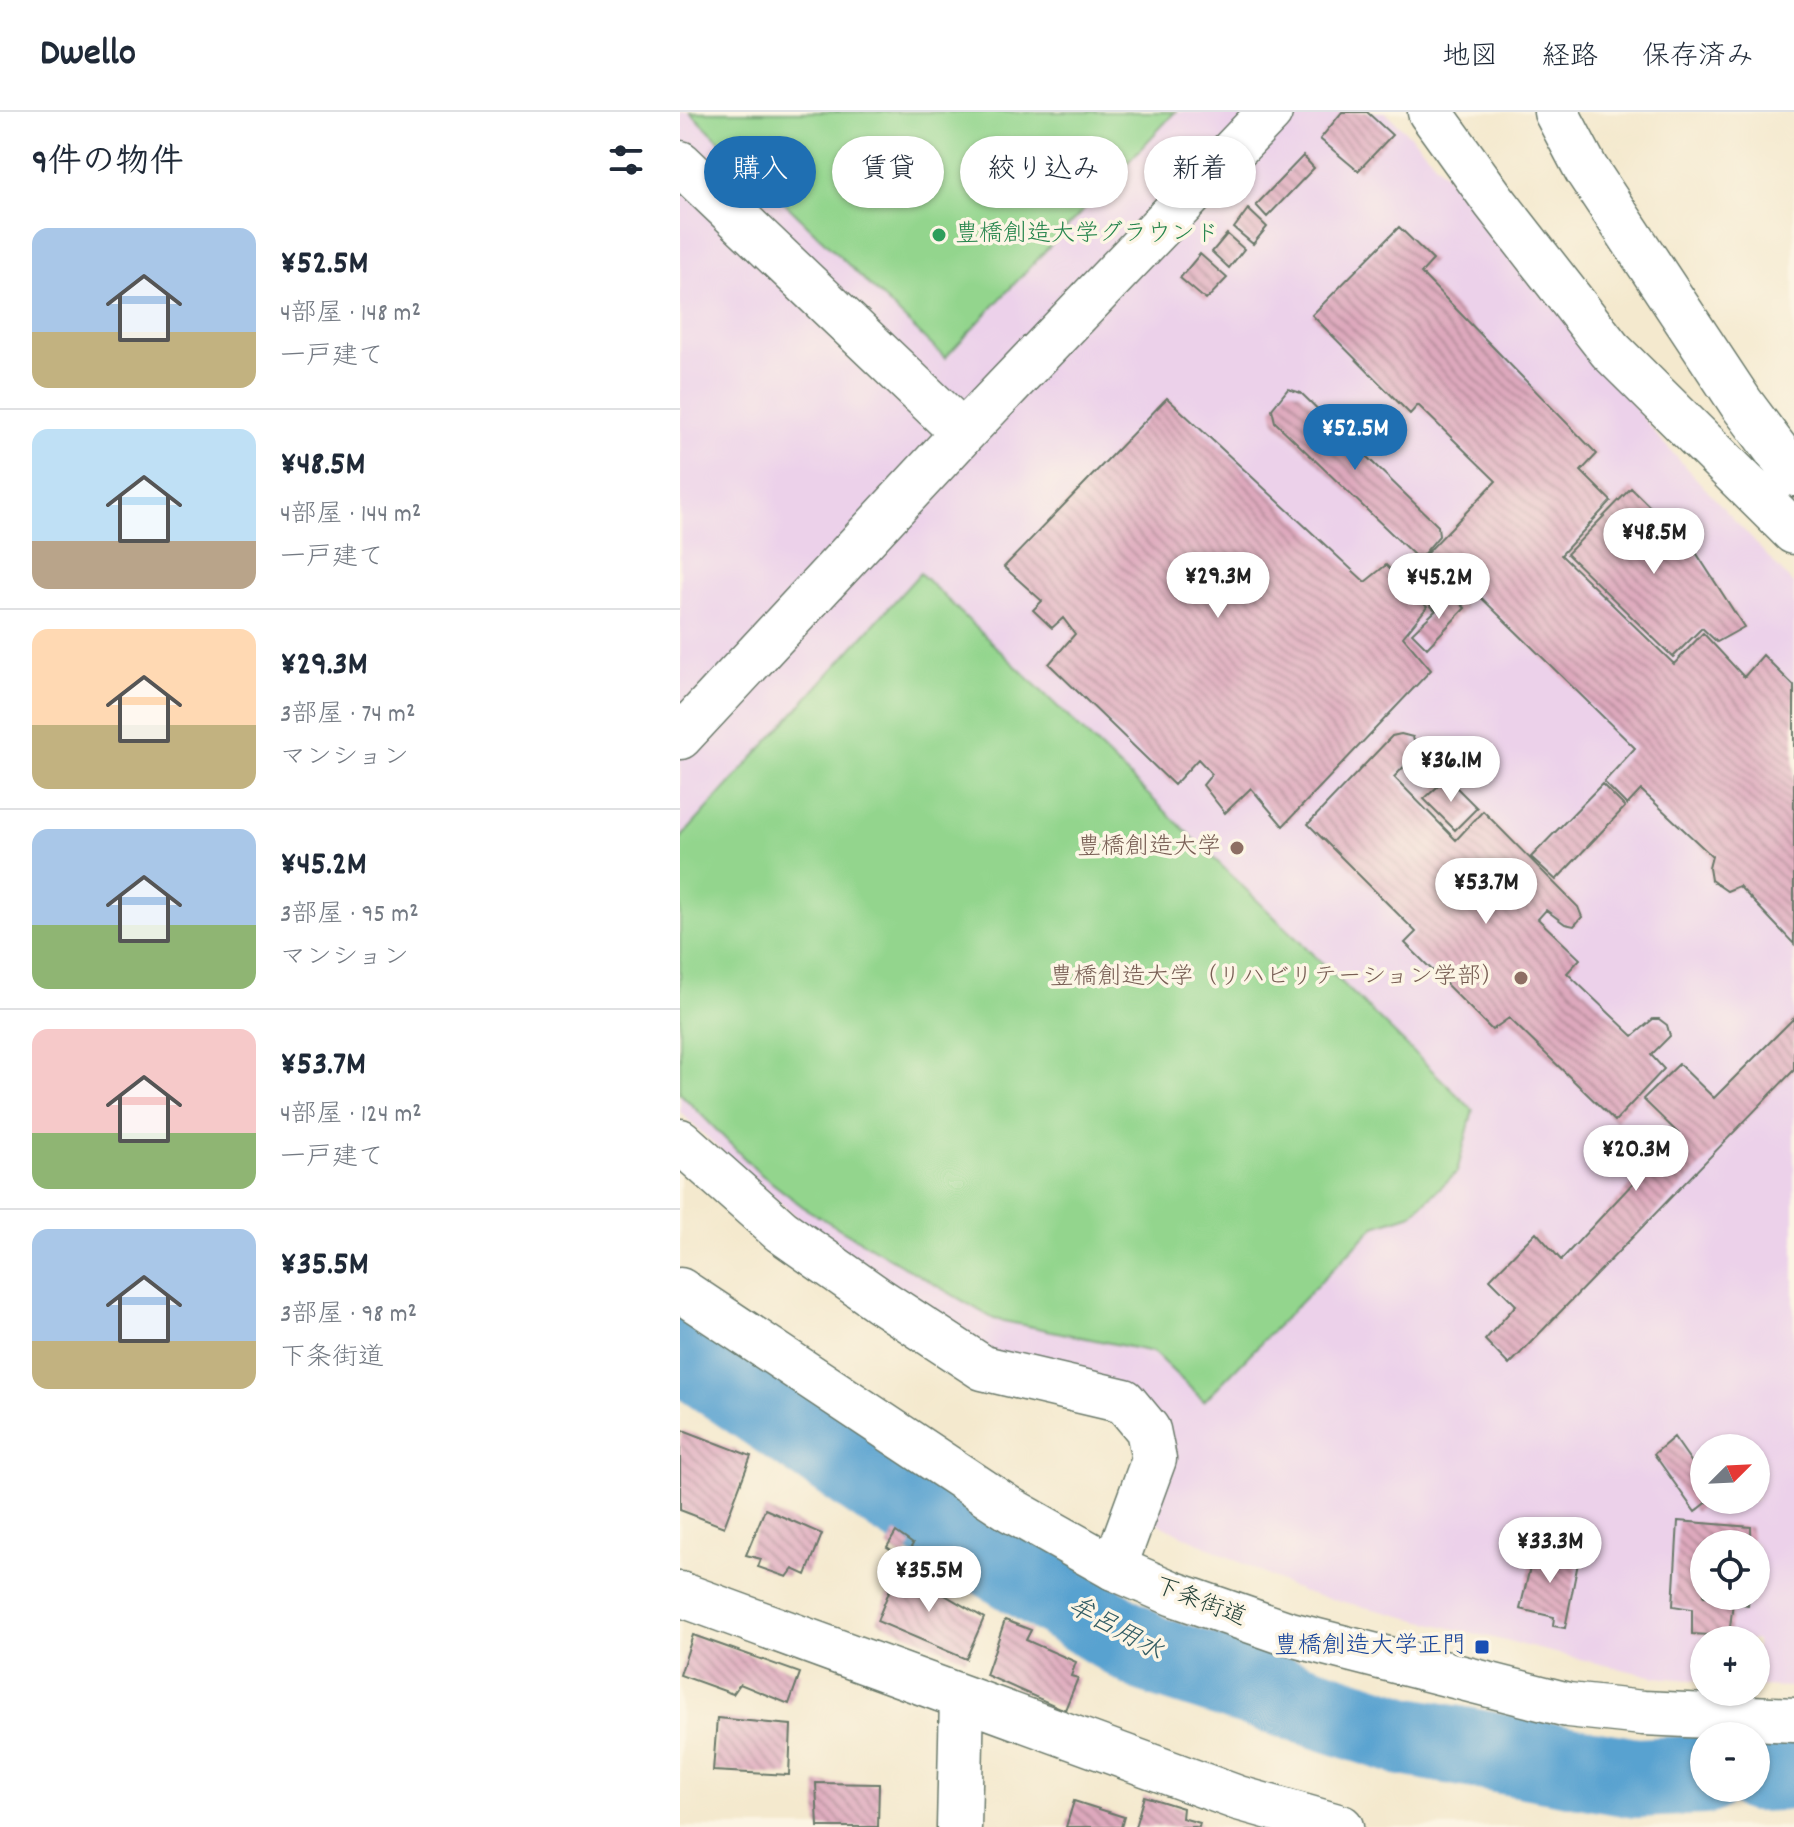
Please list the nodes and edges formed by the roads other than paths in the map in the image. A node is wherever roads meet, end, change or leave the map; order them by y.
1 (1270, 112) edge
2 (1430, 112) edge
3 (1556, 112) edge
4 (680, 163) edge
5 (963, 433) junction
6 (1794, 474) edge
7 (1794, 532) edge
8 (680, 737) edge
9 (680, 1141) edge
10 (680, 1290) edge
11 (1114, 1568) junction
12 (680, 1594) edge
13 (962, 1698) junction
14 (1794, 1720) edge
15 (959, 1827) edge
16 (1341, 1827) edge

1 - 5 street
2 - 7 street
3 - 6 street
4 - 5 street
5 - 8 street
9 - 11 street
10 - 11 street, 下条街道
11 - 14 street, 下条街道
12 - 13 street
13 - 15 street
13 - 16 street

